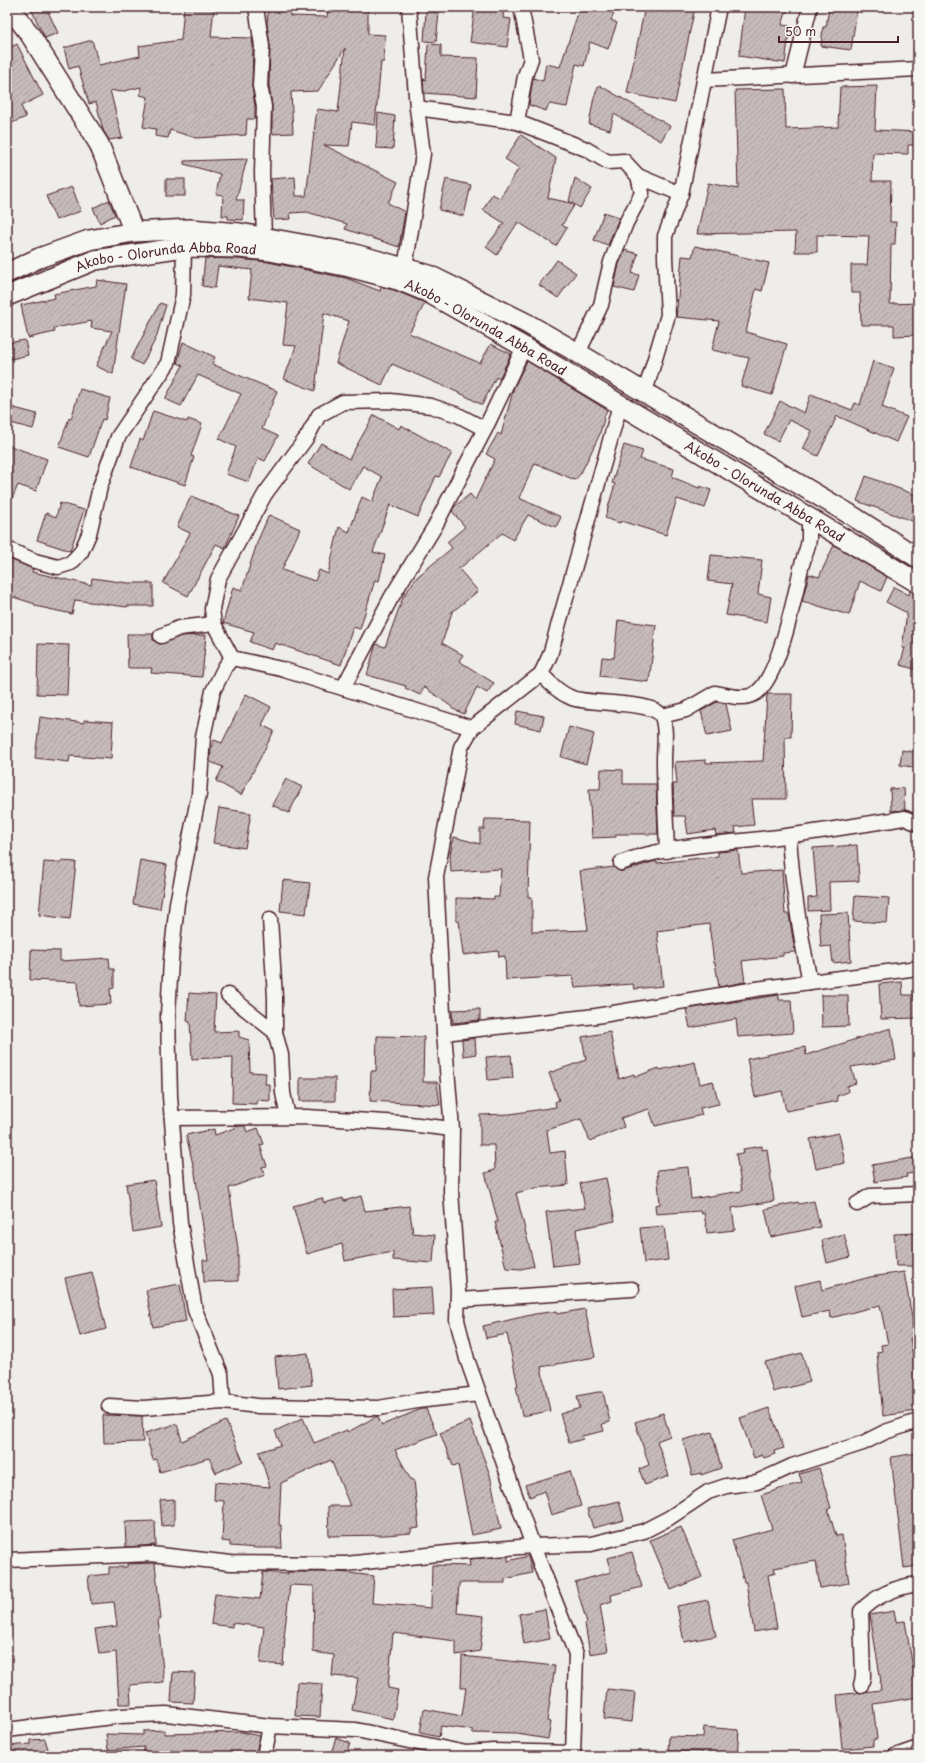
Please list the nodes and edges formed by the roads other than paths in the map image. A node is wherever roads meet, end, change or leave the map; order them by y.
1 (9, 7) edge
2 (256, 7) edge
3 (409, 7) edge
4 (521, 7) edge
5 (719, 7) edge
6 (810, 7) edge
7 (918, 69) edge
8 (793, 76) junction
9 (704, 80) junction
10 (417, 108) junction
11 (517, 122) junction
12 (638, 176) junction
13 (681, 194) junction
14 (134, 232) junction
15 (264, 238) junction
16 (184, 247) junction
17 (405, 268) junction
18 (7, 273) edge
19 (7, 296) edge
20 (524, 347) junction
21 (578, 353) junction
22 (645, 392) junction
23 (620, 405) junction
24 (485, 429) junction
25 (809, 518) junction
26 (7, 549) edge
27 (918, 558) edge
28 (918, 583) edge
29 (214, 624) junction
30 (161, 636) dead end
31 (232, 658) junction
32 (541, 674) junction
33 (343, 688) junction
34 (662, 716) junction
35 (472, 728) junction
36 (918, 824) edge
37 (789, 836) junction
38 (667, 851) junction
39 (621, 863) dead end
40 (270, 919) dead end
41 (918, 968) edge
42 (810, 982) junction
43 (228, 995) dead end
44 (275, 1032) junction
45 (444, 1033) junction
46 (288, 1117) junction
47 (172, 1118) junction
48 (452, 1129) junction
49 (918, 1194) edge
50 (857, 1204) dead end
51 (632, 1290) dead end
52 (458, 1300) junction
53 (479, 1394) junction
54 (223, 1402) junction
55 (109, 1406) dead end
56 (918, 1422) edge
57 (533, 1546) junction
58 (7, 1560) edge
59 (918, 1584) edge
60 (860, 1685) dead end
61 (270, 1726) junction
62 (7, 1730) edge
63 (918, 1748) edge
64 (573, 1754) edge
65 (264, 1756) edge
66 (894, 1756) edge

1 - 14 main road
2 - 15 street
3 - 10 street
4 - 11 street
5 - 9 street
6 - 8 street
7 - 8 street
8 - 9 street
9 - 13 street
10 - 11 street
10 - 17 street
11 - 12 street
12 - 13 street
12 - 21 street
13 - 22 street
14 - 15 main road, Akobo - Olorunda Abba Road
14 - 18 main road, Akobo - Olorunda Abba Road
15 - 17 main road, Akobo - Olorunda Abba Road
16 - 19 main road, Akobo - Olorunda Abba Road
16 - 20 main road, Akobo - Olorunda Abba Road
16 - 26 street
17 - 21 main road, Akobo - Olorunda Abba Road
20 - 23 main road, Akobo - Olorunda Abba Road
20 - 24 street
21 - 22 main road, Akobo - Olorunda Abba Road
22 - 27 main road, Akobo - Olorunda Abba Road
23 - 25 main road, Akobo - Olorunda Abba Road
23 - 32 street
24 - 29 street
24 - 33 street
25 - 28 main road, Akobo - Olorunda Abba Road
25 - 34 street
29 - 30 street
29 - 31 street
31 - 33 street
31 - 47 street
32 - 34 street
32 - 35 street
33 - 35 street
34 - 38 street
35 - 45 street
36 - 37 street
37 - 38 street
37 - 42 street
38 - 39 street
40 - 44 street
41 - 42 street
42 - 45 street
43 - 44 street
44 - 46 street
45 - 48 street
46 - 47 street
46 - 48 street
47 - 54 street
48 - 52 street
49 - 50 street
51 - 52 street
52 - 53 street
53 - 54 street
53 - 57 street
54 - 55 street
56 - 57 street
57 - 58 street
57 - 64 street
59 - 60 street
61 - 62 street
61 - 64 street
61 - 65 street
63 - 66 street

